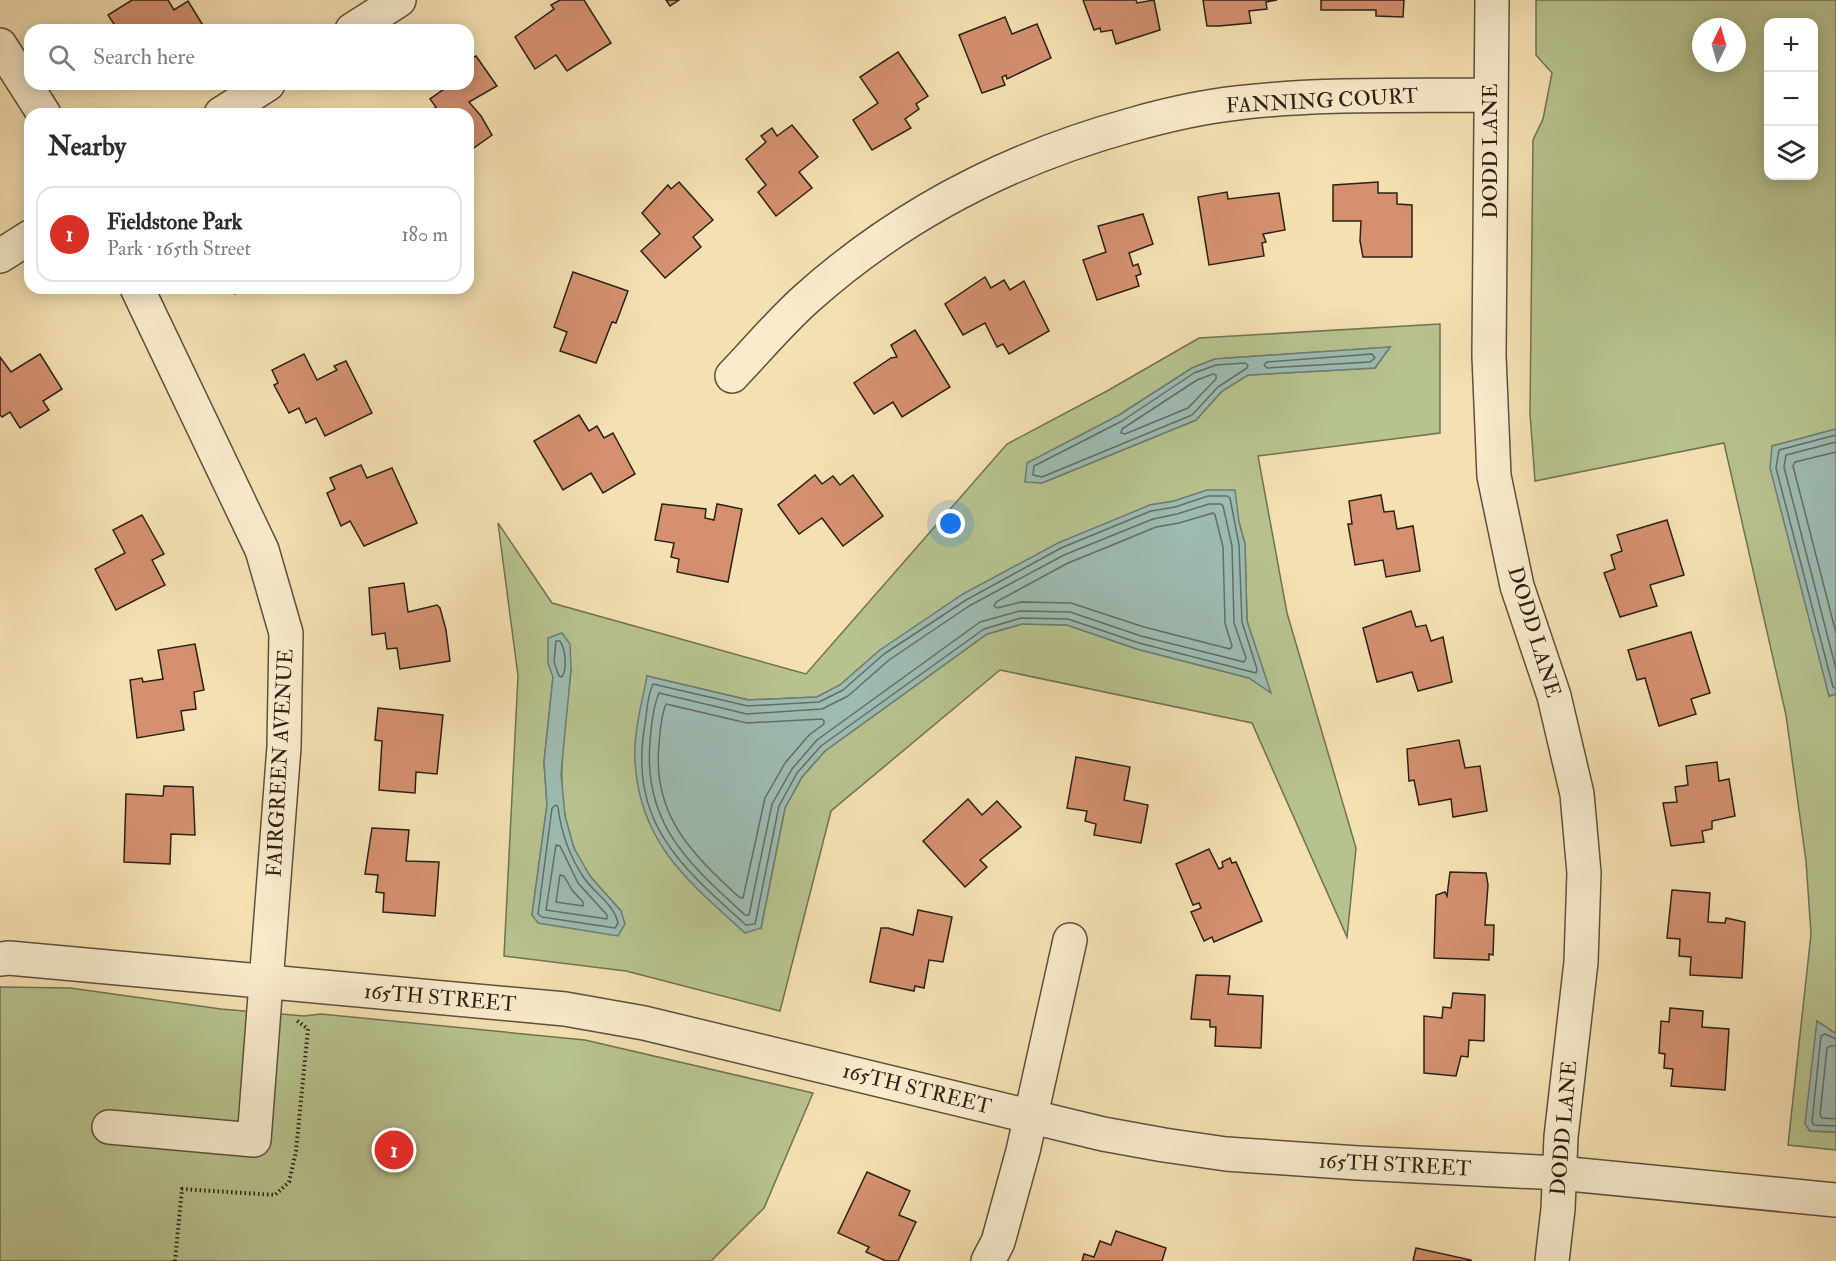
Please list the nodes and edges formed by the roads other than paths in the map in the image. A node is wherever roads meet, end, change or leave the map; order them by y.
1 (399, 0) edge
2 (1492, 0) edge
3 (361, 24) edge
4 (0, 45) edge
5 (24, 83) edge
6 (29, 90) edge
7 (259, 90) edge
8 (1490, 95) junction
9 (40, 108) edge
10 (230, 108) edge
11 (24, 241) edge
12 (0, 256) edge
13 (140, 294) edge
14 (732, 376) dead end
15 (1070, 940) dead end
16 (0, 959) edge
17 (266, 982) junction
18 (1031, 1117) junction
19 (110, 1127) dead end
20 (1559, 1173) junction
21 (1836, 1200) edge
22 (988, 1261) edge
23 (1552, 1261) edge

1 - 3 street
2 - 8 street, DODD LANE
4 - 5 street
6 - 9 street
7 - 10 street
8 - 14 street, FANNING COURT
8 - 20 street, DODD LANE
11 - 12 street
13 - 17 street, FAIRGREEN AVENUE
15 - 18 street
16 - 17 street, 165TH STREET
17 - 18 street, 165TH STREET
17 - 19 street, FAIRGREEN AVENUE
18 - 20 street, 165TH STREET
18 - 22 street
20 - 21 street, 165TH STREET
20 - 23 street, DODD LANE

